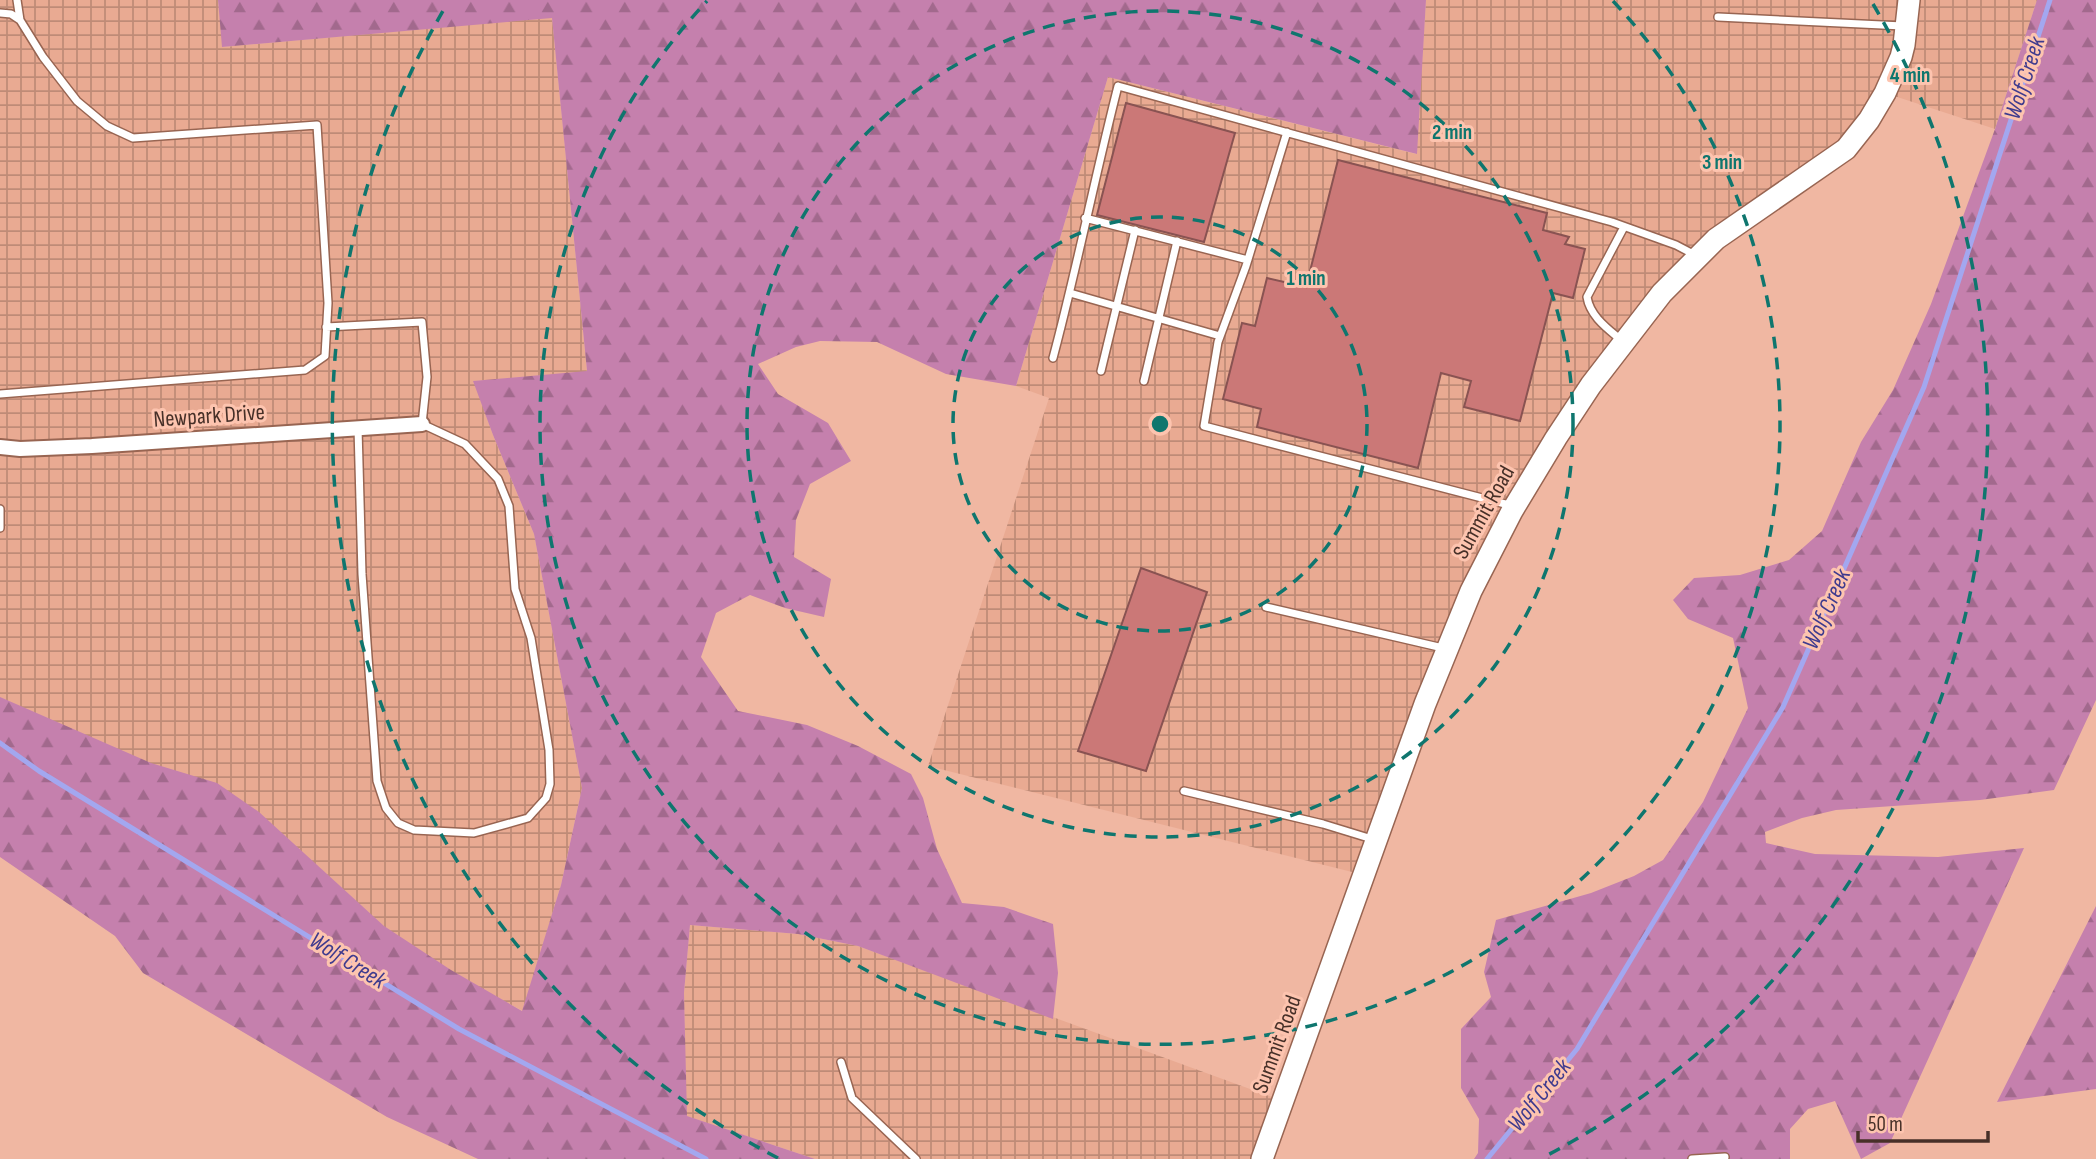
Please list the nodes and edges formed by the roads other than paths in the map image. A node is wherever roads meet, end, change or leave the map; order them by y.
1 (17, 0) edge
2 (1909, 0) edge
3 (0, 13) edge
4 (1718, 17) dead end
5 (20, 20) junction
6 (1907, 26) junction
7 (1287, 132) junction
8 (1085, 218) junction
9 (1624, 227) junction
10 (1135, 230) junction
11 (1177, 242) junction
12 (1697, 256) junction
13 (1248, 260) junction
14 (1070, 293) junction
15 (1115, 306) junction
16 (1159, 318) junction
17 (326, 327) junction
18 (1220, 336) junction
19 (1625, 342) junction
20 (1052, 358) dead end
21 (1101, 371) dead end
22 (1144, 381) dead end
23 (0, 394) edge
24 (422, 424) junction
25 (358, 427) junction
26 (0, 447) edge
27 (1515, 506) junction
28 (0, 509) edge
29 (0, 528) edge
30 (1266, 607) dead end
31 (1447, 649) junction
32 (1184, 791) dead end
33 (1376, 840) junction
34 (841, 1062) dead end
35 (1726, 1157) dead end
36 (916, 1159) edge
37 (1262, 1159) edge
38 (1692, 1159) edge

1 - 5 lane
2 - 6 street, Summit Road
3 - 5 lane
4 - 6 lane
5 - 17 lane
6 - 12 street, Summit Road
7 - 8 lane
7 - 9 lane
7 - 13 lane
8 - 10 lane
8 - 14 lane
9 - 12 lane
9 - 19 lane
10 - 11 lane
10 - 15 lane
11 - 13 lane
11 - 16 lane
12 - 19 street, Summit Road
13 - 18 lane
14 - 15 lane
14 - 20 lane
15 - 16 lane
15 - 21 lane
16 - 18 lane
16 - 22 lane
17 - 23 lane
17 - 24 lane
18 - 27 lane
19 - 27 street, Summit Road
24 - 25 street, Newpark Drive
24 - 25 lane
25 - 26 street, Newpark Drive
27 - 31 street, Summit Road
28 - 29 lane
30 - 31 lane
31 - 33 street, Summit Road
32 - 33 lane
33 - 37 street, Summit Road
34 - 36 lane
35 - 38 lane

